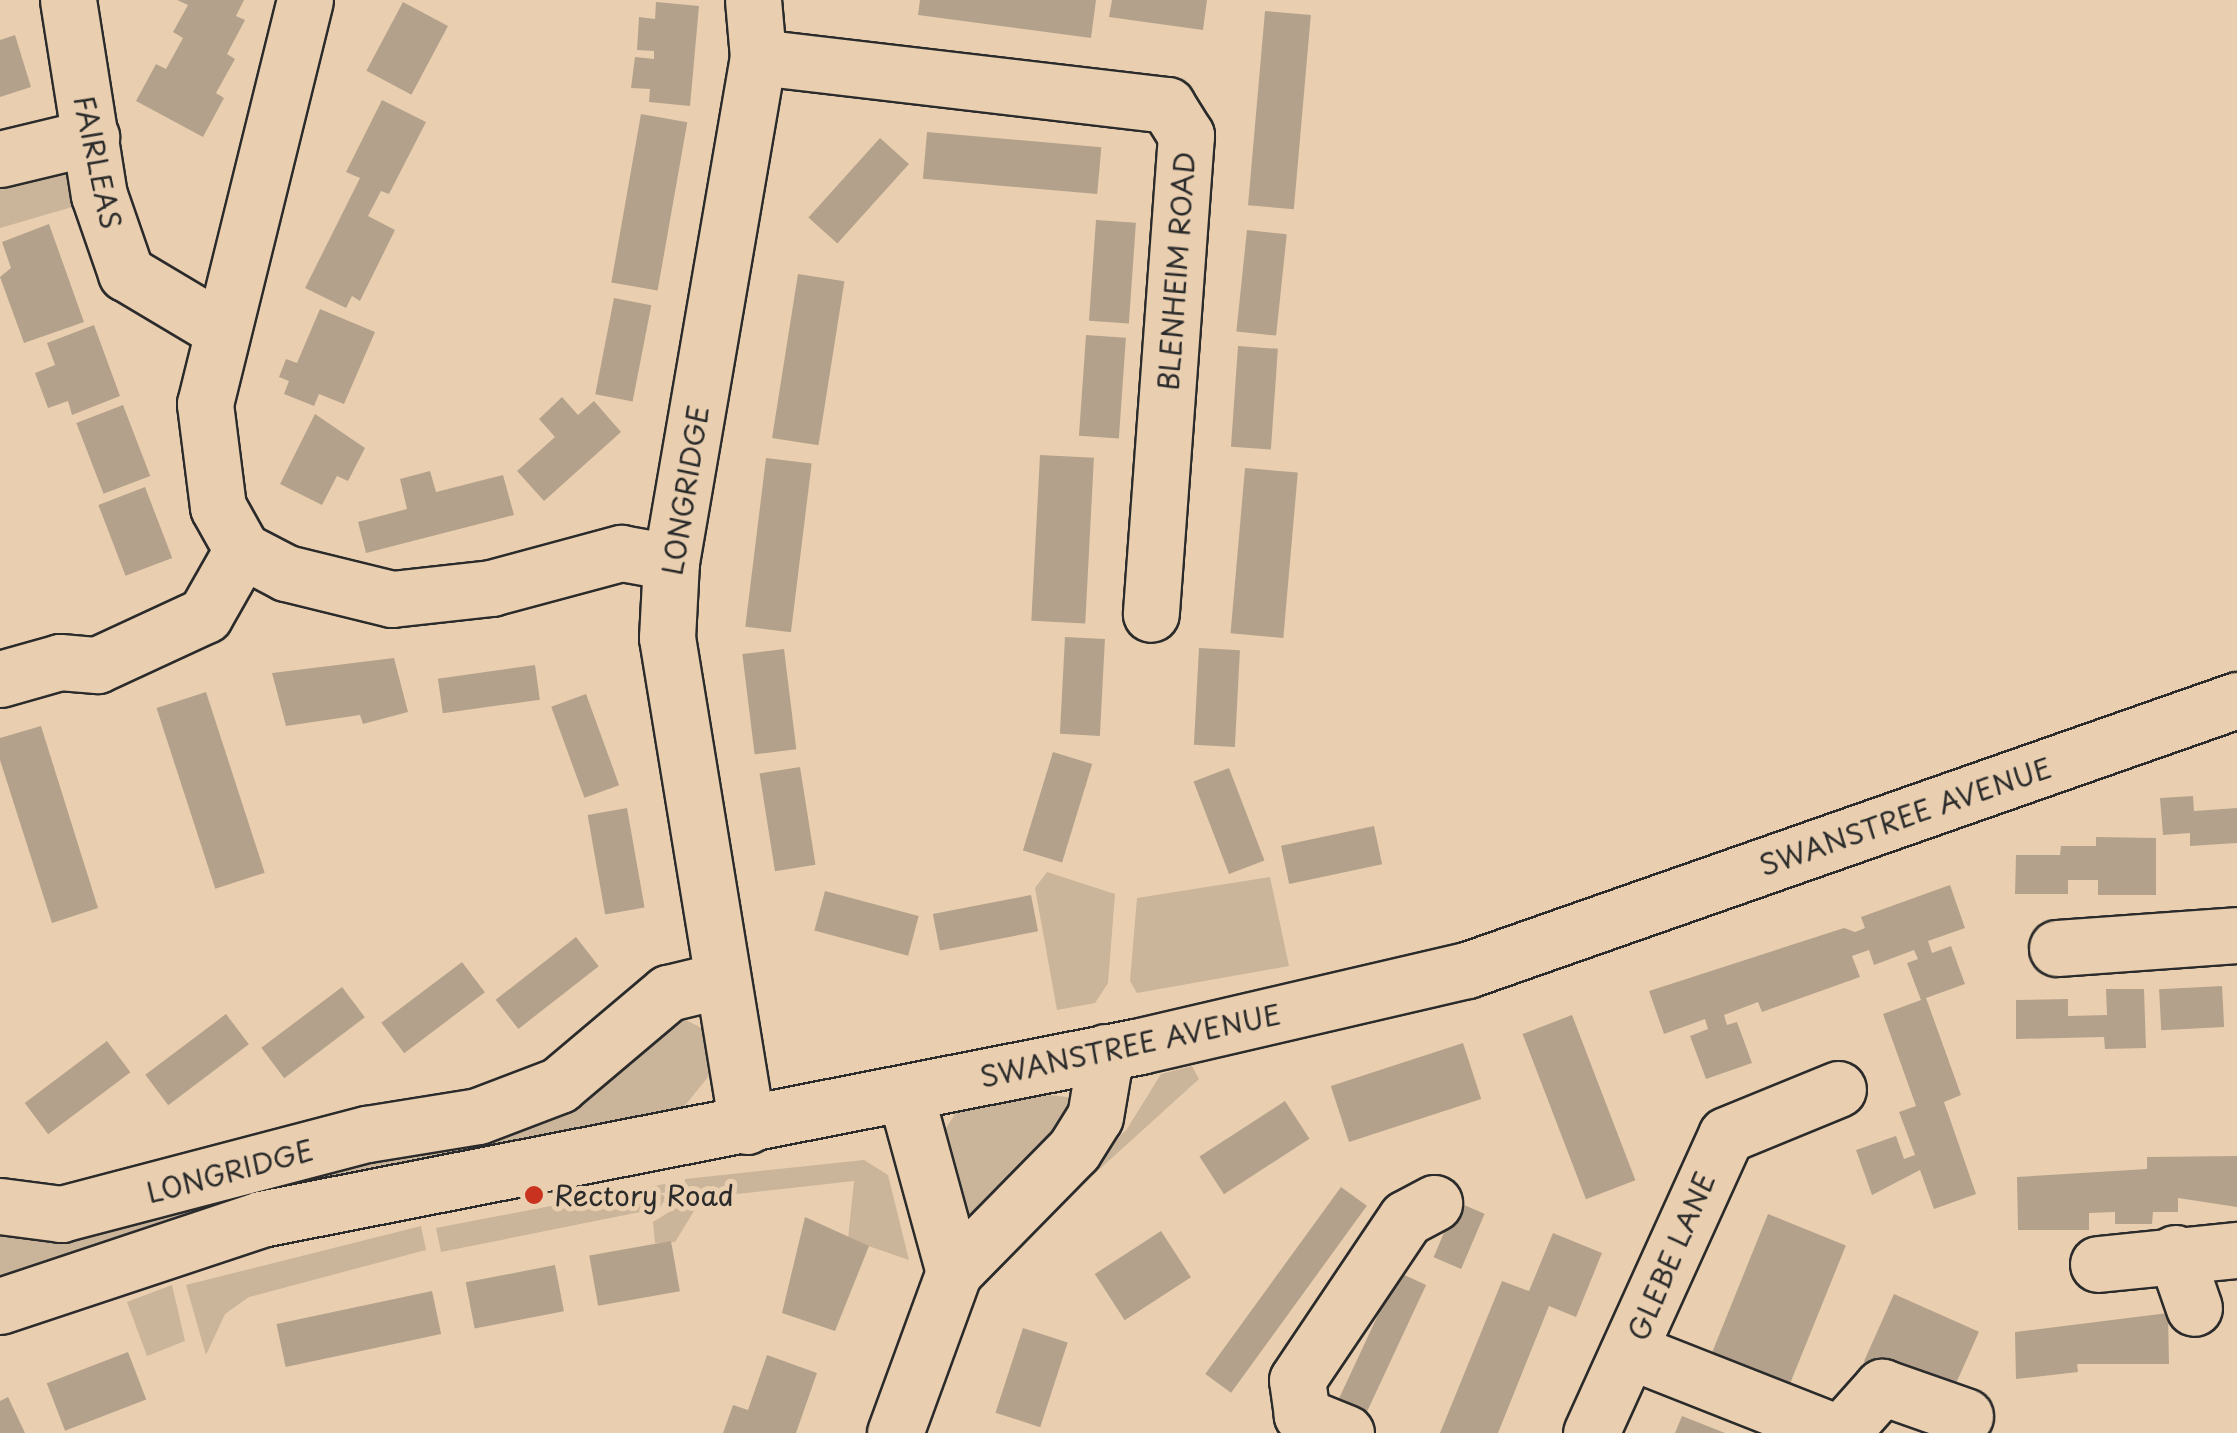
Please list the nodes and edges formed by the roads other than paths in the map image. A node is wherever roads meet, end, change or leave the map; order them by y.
1 (68, 0) edge
2 (305, 0) edge
3 (752, 0) edge
4 (758, 57) junction
5 (91, 138) junction
6 (0, 160) edge
7 (220, 329) junction
8 (242, 550) junction
9 (671, 562) junction
10 (1151, 614) dead end
11 (0, 679) edge
12 (2237, 700) edge
13 (2208, 924) edge
14 (2057, 948) dead end
15 (718, 981) junction
16 (1106, 1052) junction
17 (1838, 1088) dead end
18 (905, 1094) junction
19 (747, 1126) junction
20 (1434, 1203) dead end
21 (0, 1206) edge
22 (2237, 1250) edge
23 (2175, 1253) junction
24 (2098, 1264) dead end
25 (954, 1272) junction
26 (0, 1306) edge
27 (2194, 1308) dead end
28 (1630, 1351) junction
29 (1964, 1416) dead end
30 (896, 1433) edge
31 (1346, 1433) edge
32 (1591, 1433) edge
33 (1839, 1433) edge

1 - 5 street, FAIRLEAS
2 - 7 street
3 - 4 street, LONGRIDGE
4 - 9 street, LONGRIDGE
4 - 10 street, BLENHEIM ROAD
5 - 6 street
5 - 7 street, FAIRLEAS
7 - 8 street
8 - 9 street
8 - 11 street
9 - 15 street, LONGRIDGE
12 - 16 street, SWANSTREE AVENUE
13 - 14 street
15 - 19 street, LONGRIDGE
15 - 21 street, LONGRIDGE
16 - 18 street, SWANSTREE AVENUE
16 - 25 street
17 - 28 street, GLEBE LANE
18 - 19 street, SWANSTREE AVENUE
18 - 25 street
19 - 26 street, SWANSTREE AVENUE
20 - 31 street
22 - 23 street
23 - 24 street
23 - 27 street
25 - 30 street
28 - 32 street, GLEBE LANE
28 - 33 street
29 - 33 street

